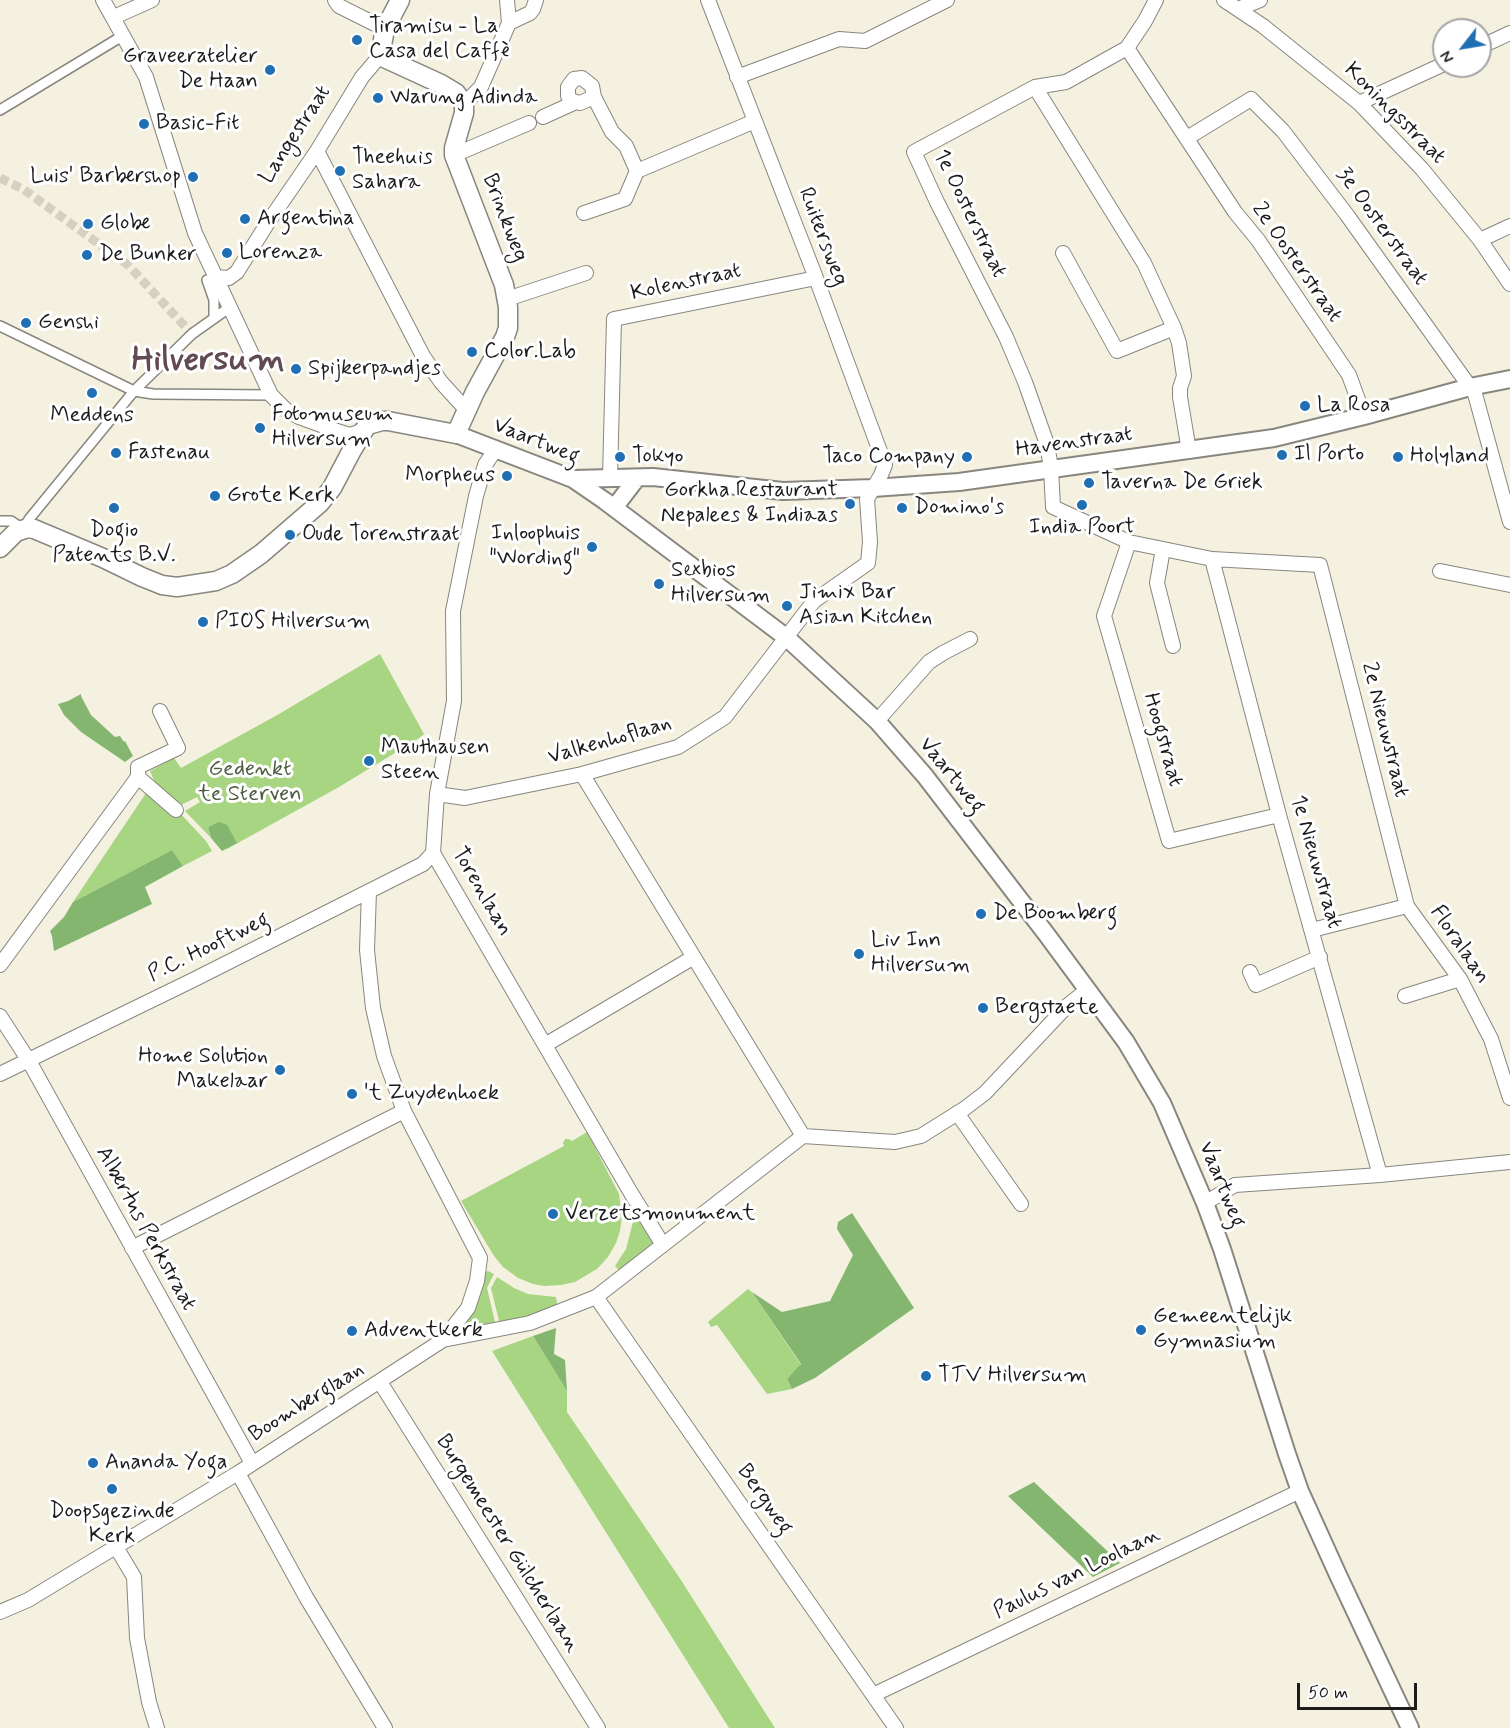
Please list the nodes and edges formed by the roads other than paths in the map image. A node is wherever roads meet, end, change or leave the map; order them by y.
1 (103, 0) edge
2 (152, 0) edge
3 (335, 0) edge
4 (400, 0) edge
5 (507, 0) edge
6 (537, 0) edge
7 (708, 0) edge
8 (947, 0) edge
9 (1156, 0) edge
10 (1224, 0) edge
11 (1260, 0) edge
12 (1238, 9) junction
13 (114, 17) junction
14 (509, 22) junction
15 (385, 29) junction
16 (1510, 33) edge
17 (124, 35) junction
18 (1492, 41) edge
19 (1126, 48) junction
20 (380, 56) junction
21 (1432, 70) edge
22 (737, 77) junction
23 (1035, 87) junction
24 (594, 97) junction
25 (576, 102) junction
26 (1359, 103) junction
27 (464, 104) junction
28 (0, 110) edge
29 (543, 117) dead end
30 (755, 121) junction
31 (529, 123) dead end
32 (1187, 138) junction
33 (318, 151) junction
34 (454, 155) junction
35 (637, 171) junction
36 (584, 213) dead end
37 (1510, 226) edge
38 (1480, 240) junction
39 (1063, 253) dead end
40 (586, 273) dead end
41 (816, 278) junction
42 (211, 279) junction
43 (1510, 284) edge
44 (507, 299) junction
45 (230, 307) junction
46 (214, 318) junction
47 (2, 327) edge
48 (1174, 328) junction
49 (1510, 379) edge
50 (1510, 387) edge
51 (1472, 390) junction
52 (134, 391) junction
53 (271, 395) junction
54 (468, 408) junction
55 (1364, 416) junction
56 (364, 430) junction
57 (456, 434) junction
58 (495, 450) junction
59 (1189, 451) junction
60 (1051, 468) junction
61 (610, 473) junction
62 (573, 478) junction
63 (637, 478) junction
64 (871, 492) junction
65 (614, 508) junction
66 (0, 521) edge
67 (1510, 522) edge
68 (23, 529) junction
69 (1129, 542) junction
70 (0, 548) edge
71 (1163, 549) junction
72 (1212, 559) junction
73 (1440, 571) dead end
74 (1510, 585) edge
75 (787, 638) junction
76 (970, 639) dead end
77 (1173, 646) dead end
78 (160, 711) dead end
79 (877, 721) junction
80 (582, 774) junction
81 (138, 777) junction
82 (438, 794) junction
83 (176, 810) dead end
84 (1279, 815) junction
85 (433, 853) junction
86 (369, 891) junction
87 (1407, 906) junction
88 (1312, 930) junction
89 (694, 957) junction
90 (1320, 957) junction
91 (0, 965) edge
92 (1250, 972) dead end
93 (1460, 979) junction
94 (1087, 990) junction
95 (1405, 996) dead end
96 (0, 1016) edge
97 (545, 1045) junction
98 (29, 1061) junction
99 (0, 1074) edge
100 (1510, 1098) edge
101 (404, 1111) junction
102 (957, 1113) junction
103 (803, 1136) junction
104 (1510, 1162) edge
105 (1380, 1176) junction
106 (1205, 1203) junction
107 (1021, 1204) dead end
108 (663, 1245) junction
109 (132, 1248) junction
110 (596, 1297) junction
111 (443, 1340) junction
112 (380, 1382) junction
113 (252, 1463) junction
114 (238, 1473) junction
115 (1300, 1491) junction
116 (116, 1547) junction
117 (0, 1612) edge
118 (873, 1695) junction
119 (157, 1728) edge
120 (385, 1728) edge
121 (598, 1728) edge
122 (896, 1728) edge
123 (1410, 1728) edge

1 - 13 street
2 - 13 street
3 - 15 street
4 - 15 main road, Langestraat
5 - 14 street
6 - 14 street
7 - 22 street, Ruitersweg
8 - 22 street
9 - 19 street, 1e Oosterstraat
10 - 12 street, Koningsstraat
11 - 12 street
12 - 26 street, Koningsstraat
13 - 17 street
14 - 27 street
15 - 20 main road, Langestraat
16 - 18 street
17 - 28 street
17 - 42 street
19 - 23 street, 1e Oosterstraat
19 - 32 street, 2e Oosterstraat
20 - 27 main road
20 - 33 street, Langestraat
21 - 26 street
22 - 30 street, Ruitersweg
23 - 48 street
23 - 60 street, 1e Oosterstraat
24 - 25 street
24 - 25 street
24 - 35 street
25 - 29 street
26 - 38 street, Koningsstraat
27 - 34 main road, Brinkweg
30 - 35 street
30 - 41 street, Ruitersweg
31 - 34 street, Brinkweg
32 - 51 street, 3e Oosterstraat
32 - 55 street, 2e Oosterstraat
33 - 42 street, Langestraat
33 - 54 street
34 - 44 main road, Brinkweg
35 - 36 street
37 - 38 street
38 - 43 street, Koningsstraat
39 - 48 street
40 - 44 street, Brinkweg
41 - 61 street, Kolenstraat
41 - 64 street, Ruitersweg
42 - 45 street
42 - 46 street
44 - 54 main road, Brinkweg
45 - 46 street
45 - 53 street
46 - 52 street
47 - 52 street
48 - 59 street
49 - 51 street, Havenstraat
50 - 51 street, Havenstraat
51 - 55 street, Havenstraat
51 - 67 street
52 - 53 street
52 - 68 street
53 - 56 street
54 - 57 main road, Brinkweg
55 - 59 street, Havenstraat
56 - 57 main road
56 - 68 main road
57 - 58 street, Vaartweg
58 - 62 street, Vaartweg
58 - 82 street, Torenlaan
59 - 60 street, Havenstraat
60 - 64 street, Havenstraat
60 - 69 street
61 - 62 street, Havenstraat
61 - 63 street, Havenstraat
62 - 65 street, Vaartweg
63 - 64 street, Havenstraat
63 - 65 street
64 - 75 street, Valkenhoflaan
65 - 75 street, Vaartweg
66 - 68 street
68 - 70 main road
69 - 71 street
69 - 84 street, Hoogstraat
71 - 72 street
71 - 77 street
72 - 84 street, 1e Nieuwstraat
72 - 87 street, 2e Nieuwstraat
73 - 74 street
75 - 79 street, Vaartweg
75 - 80 street, Valkenhoflaan
76 - 79 street
78 - 81 street
79 - 94 street, Vaartweg
80 - 82 street, Valkenhoflaan
80 - 89 street
81 - 83 street
81 - 91 street
82 - 85 street, Torenlaan
84 - 88 street, 1e Nieuwstraat
85 - 86 street, P.C. Hooftweg
85 - 97 street, Torenlaan
86 - 98 street, P.C. Hooftweg
86 - 101 street
87 - 88 street, Floralaan
87 - 93 street, Floralaan
88 - 90 street, 1e Nieuwstraat
89 - 97 street
89 - 103 street
90 - 92 street
90 - 105 street, 1e Nieuwstraat
93 - 95 street
93 - 100 street, Floralaan
94 - 102 street
94 - 106 street, Vaartweg
96 - 98 street, Albertus Perkstraat
97 - 108 street, Torenlaan
98 - 99 street, P.C. Hooftweg
98 - 109 street, Albertus Perkstraat
101 - 109 street
101 - 111 street
102 - 103 street
102 - 107 street
103 - 108 street, Boomberglaan
104 - 105 street
105 - 106 street
106 - 115 street, Vaartweg
108 - 110 street, Boomberglaan
109 - 113 street, Albertus Perkstraat
110 - 111 street, Boomberglaan
110 - 118 street, Bergweg
111 - 112 street, Boomberglaan
112 - 113 street, Boomberglaan
112 - 121 street, Burgemeester Gülcherlaan
113 - 114 street, Boomberglaan
114 - 116 street, Boomberglaan
114 - 120 street
115 - 118 street, Paulus van Loolaan
115 - 123 street, Vaartweg
116 - 117 street, Boomberglaan
116 - 119 street
118 - 122 street, Bergweg

